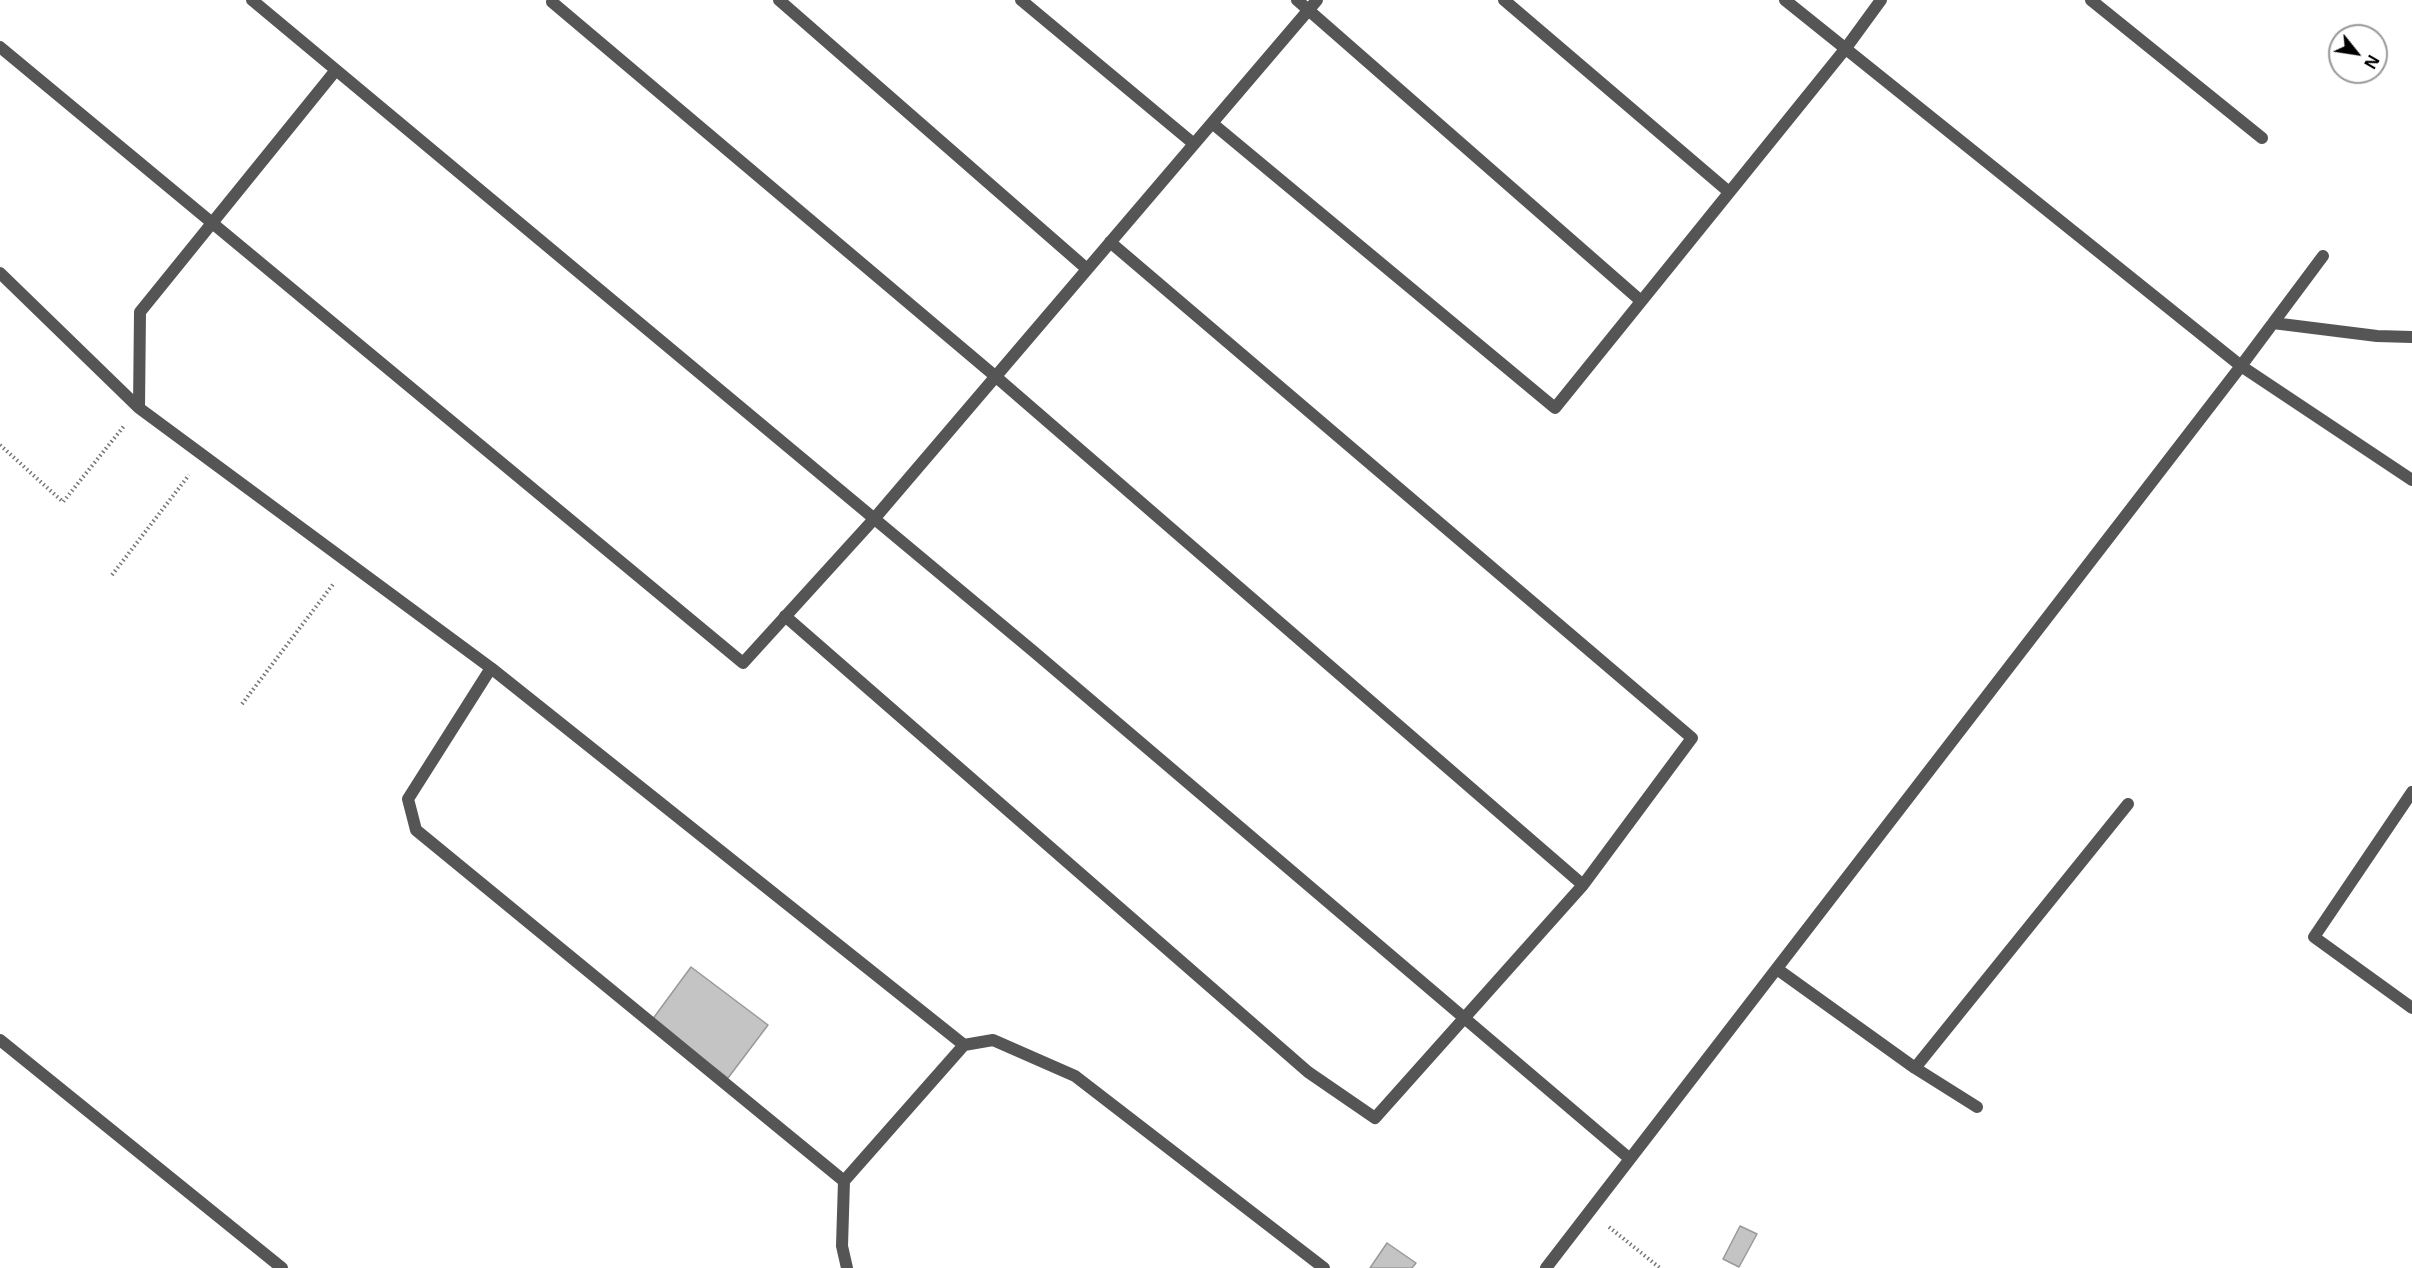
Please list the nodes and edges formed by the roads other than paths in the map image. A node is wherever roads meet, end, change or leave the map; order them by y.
1 (252, 0) edge
2 (779, 0) edge
3 (1021, 0) edge
4 (1297, 0) edge
5 (1317, 0) edge
6 (1504, 0) edge
7 (1785, 0) edge
8 (1881, 0) edge
9 (2091, 0) edge
10 (552, 2) dead end
11 (1309, 10) junction
12 (0, 47) edge
13 (1846, 48) junction
14 (336, 70) junction
15 (1212, 123) junction
16 (2262, 138) dead end
17 (1194, 144) junction
18 (1729, 192) junction
19 (211, 224) junction
20 (1110, 242) junction
21 (2322, 256) dead end
22 (1087, 269) junction
23 (0, 273) edge
24 (1641, 301) junction
25 (2273, 323) junction
26 (2412, 337) edge
27 (2241, 366) junction
28 (995, 376) junction
29 (139, 408) junction
30 (2412, 480) edge
31 (874, 519) junction
32 (785, 616) junction
33 (491, 668) junction
34 (2412, 792) edge
35 (2128, 804) dead end
36 (1583, 885) junction
37 (1777, 969) junction
38 (2412, 1008) edge
39 (1465, 1020) junction
40 (0, 1040) edge
41 (964, 1045) junction
42 (1915, 1068) junction
43 (1977, 1107) dead end
44 (1630, 1159) junction
45 (844, 1181) junction
46 (282, 1268) edge
47 (847, 1268) edge
48 (1324, 1268) edge
49 (1546, 1268) edge

1 - 14 street
2 - 22 street
3 - 17 street
4 - 11 street
5 - 11 street
6 - 18 street
7 - 13 street
8 - 13 street
9 - 16 street
10 - 28 street
11 - 15 street
11 - 24 street
12 - 19 street
13 - 18 street
13 - 27 street
14 - 19 street
14 - 31 street
15 - 17 street
15 - 24 street
17 - 20 street
18 - 24 street
19 - 29 street
19 - 32 street
20 - 22 street
20 - 36 street
21 - 25 street
22 - 28 street
23 - 29 street
25 - 26 street
25 - 27 street
27 - 30 street
27 - 37 street
28 - 31 street
28 - 36 street
29 - 33 street
31 - 32 street
31 - 39 street
32 - 39 street
33 - 41 street
33 - 45 street
34 - 38 street
35 - 42 street
36 - 39 street
37 - 42 street
37 - 44 street
39 - 44 street
40 - 46 street
41 - 45 street
41 - 48 street
42 - 43 street
44 - 49 street
45 - 47 street

